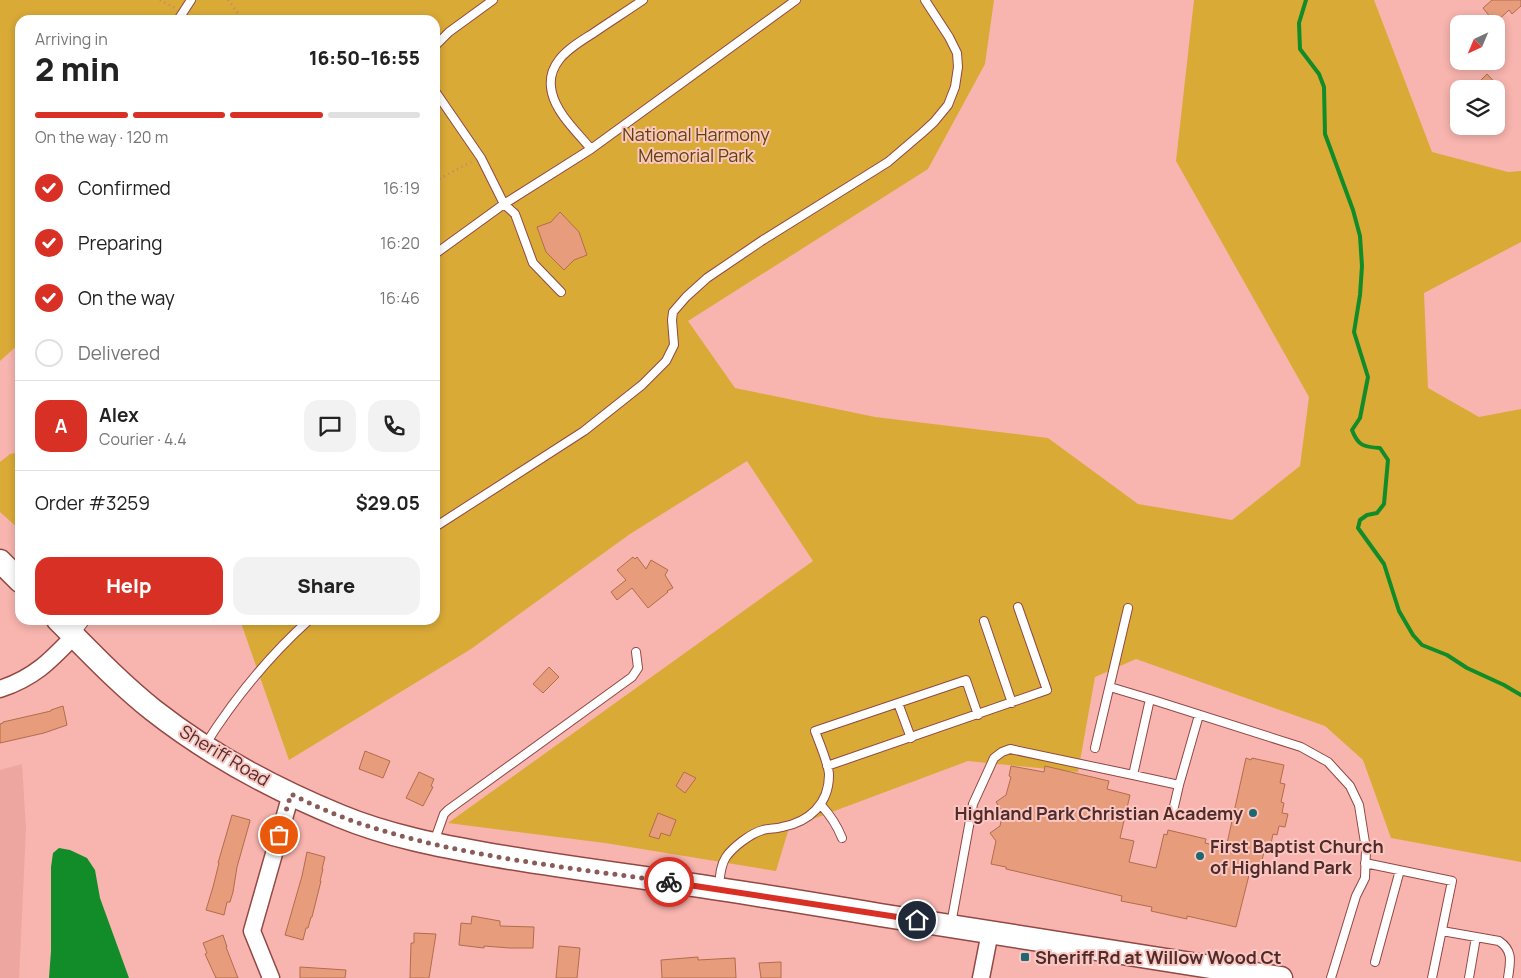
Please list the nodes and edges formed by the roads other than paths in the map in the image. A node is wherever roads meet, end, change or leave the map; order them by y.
1 (191, 0) edge
2 (493, 0) edge
3 (643, 0) edge
4 (796, 0) edge
5 (925, 0) edge
6 (182, 15) edge
7 (440, 41) edge
8 (440, 98) edge
9 (592, 149) junction
10 (504, 204) junction
11 (440, 250) edge
12 (561, 292) dead end
13 (440, 524) edge
14 (0, 561) edge
15 (15, 576) edge
16 (1018, 607) dead end
17 (1128, 608) dead end
18 (984, 621) dead end
19 (304, 625) edge
20 (80, 628) edge
21 (636, 652) dead end
22 (1110, 687) junction
23 (0, 689) edge
24 (1150, 698) junction
25 (898, 703) junction
26 (1012, 703) junction
27 (978, 714) junction
28 (1200, 715) junction
29 (911, 738) junction
30 (204, 746) junction
31 (1095, 748) dead end
32 (827, 766) junction
33 (1133, 775) junction
34 (1180, 785) junction
35 (291, 794) junction
36 (821, 805) junction
37 (1172, 815) dead end
38 (842, 838) dead end
39 (433, 844) junction
40 (1365, 863) junction
41 (1400, 870) junction
42 (719, 889) junction
43 (950, 925) junction
44 (1442, 931) junction
45 (990, 932) junction
46 (1476, 937) junction
47 (1375, 962) dead end
48 (1221, 973) edge
49 (270, 978) edge
50 (982, 978) edge
51 (1281, 978) edge
52 (1331, 978) edge
53 (1432, 978) edge
54 (1469, 978) edge
55 (1508, 978) edge

1 - 6 lane
2 - 7 lane
3 - 9 lane
4 - 9 lane
5 - 13 lane
8 - 10 lane
9 - 10 lane
10 - 11 lane
10 - 12 lane
14 - 15 main road
16 - 26 lane
17 - 22 lane
18 - 26 lane
19 - 30 lane
20 - 23 street
20 - 30 main road, Sheriff Road
21 - 39 lane
22 - 24 lane
22 - 31 lane
24 - 28 lane
24 - 33 lane
25 - 27 lane
25 - 29 lane
25 - 32 lane
26 - 27 lane
27 - 29 lane
28 - 34 lane
28 - 40 lane
29 - 32 lane
30 - 35 main road, Sheriff Road
32 - 36 lane
33 - 34 lane
33 - 43 lane
34 - 37 lane
35 - 39 main road, Sheriff Road
35 - 49 street
36 - 38 lane
36 - 42 lane
39 - 42 main road, Sheriff Road
40 - 41 lane
40 - 52 lane
41 - 44 lane
41 - 47 lane
42 - 43 main road, Sheriff Road
43 - 45 main road, Sheriff Road
44 - 46 lane
44 - 53 lane
45 - 48 main road, Sheriff Road
45 - 50 street
46 - 54 lane
46 - 55 lane
48 - 51 main road, Sheriff Road

